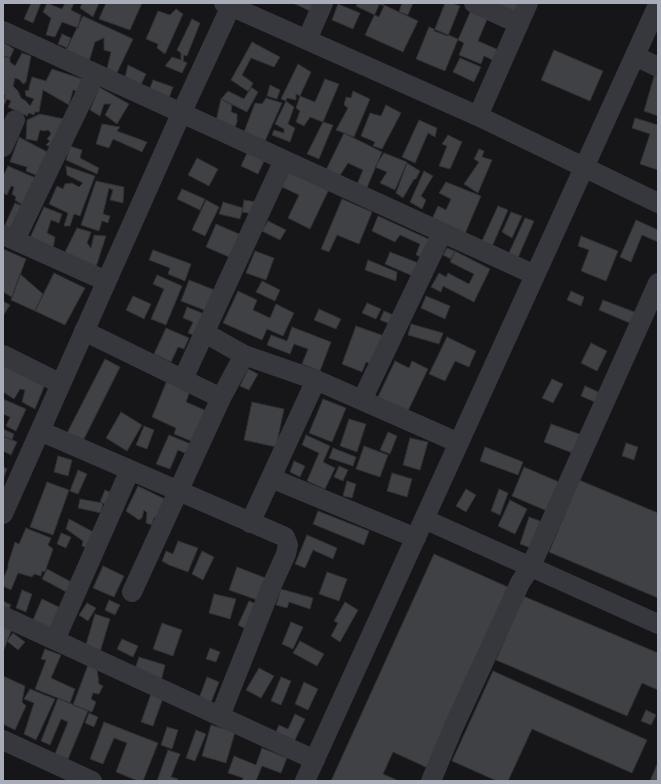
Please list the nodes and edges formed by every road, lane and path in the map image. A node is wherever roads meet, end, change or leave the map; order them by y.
1 (323, 3) edge
2 (474, 3) edge
3 (528, 3) edge
4 (227, 5) edge
5 (658, 5) edge
6 (519, 24) junction
7 (3, 31) edge
8 (308, 40) junction
9 (635, 56) junction
10 (658, 67) edge
11 (95, 74) junction
12 (181, 114) junction
13 (478, 116) junction
14 (15, 120) dead end
15 (3, 147) edge
16 (284, 160) junction
17 (584, 168) junction
18 (658, 202) edge
19 (442, 233) junction
20 (9, 238) edge
21 (535, 276) junction
22 (106, 281) junction
23 (658, 283) edge
24 (84, 331) junction
25 (205, 333) junction
26 (3, 355) edge
27 (244, 355) junction
28 (183, 379) junction
29 (316, 380) junction
30 (61, 384) junction
31 (221, 398) junction
32 (362, 400) junction
33 (40, 431) junction
34 (459, 442) junction
35 (130, 470) junction
36 (271, 478) junction
37 (178, 491) junction
38 (3, 514) edge
39 (424, 519) junction
40 (250, 523) junction
41 (416, 538) junction
42 (531, 566) junction
43 (132, 592) dead end
44 (3, 616) edge
45 (658, 624) edge
46 (55, 640) junction
47 (220, 716) junction
48 (3, 740) edge
49 (315, 760) junction
50 (92, 781) edge
51 (305, 781) edge
52 (431, 781) edge

1 - 8 street
2 - 6 street
3 - 6 street
4 - 8 street
4 - 12 street
5 - 9 street
6 - 13 street
7 - 11 street
8 - 13 street
9 - 10 street
9 - 17 street
11 - 12 street
11 - 20 street
12 - 16 street
12 - 22 street
13 - 17 street
14 - 15 street
16 - 19 street
16 - 25 street
17 - 18 street
17 - 21 street
19 - 21 street
19 - 32 street
20 - 22 street
21 - 34 street
22 - 24 street
23 - 42 street
24 - 28 street
24 - 30 street
25 - 27 street
25 - 28 street
26 - 30 street
27 - 29 street
27 - 31 street
28 - 31 street
29 - 32 street
29 - 36 street
30 - 33 street
31 - 37 street
32 - 34 street
33 - 35 street
33 - 38 street
34 - 39 street
35 - 37 street
35 - 46 street
36 - 40 street
36 - 41 street
37 - 40 street
37 - 43 street
39 - 41 street
39 - 42 street
40 - 47 street
41 - 49 street
42 - 45 street
42 - 52 street
44 - 46 street
46 - 47 street
47 - 49 street
48 - 50 street
49 - 51 street

